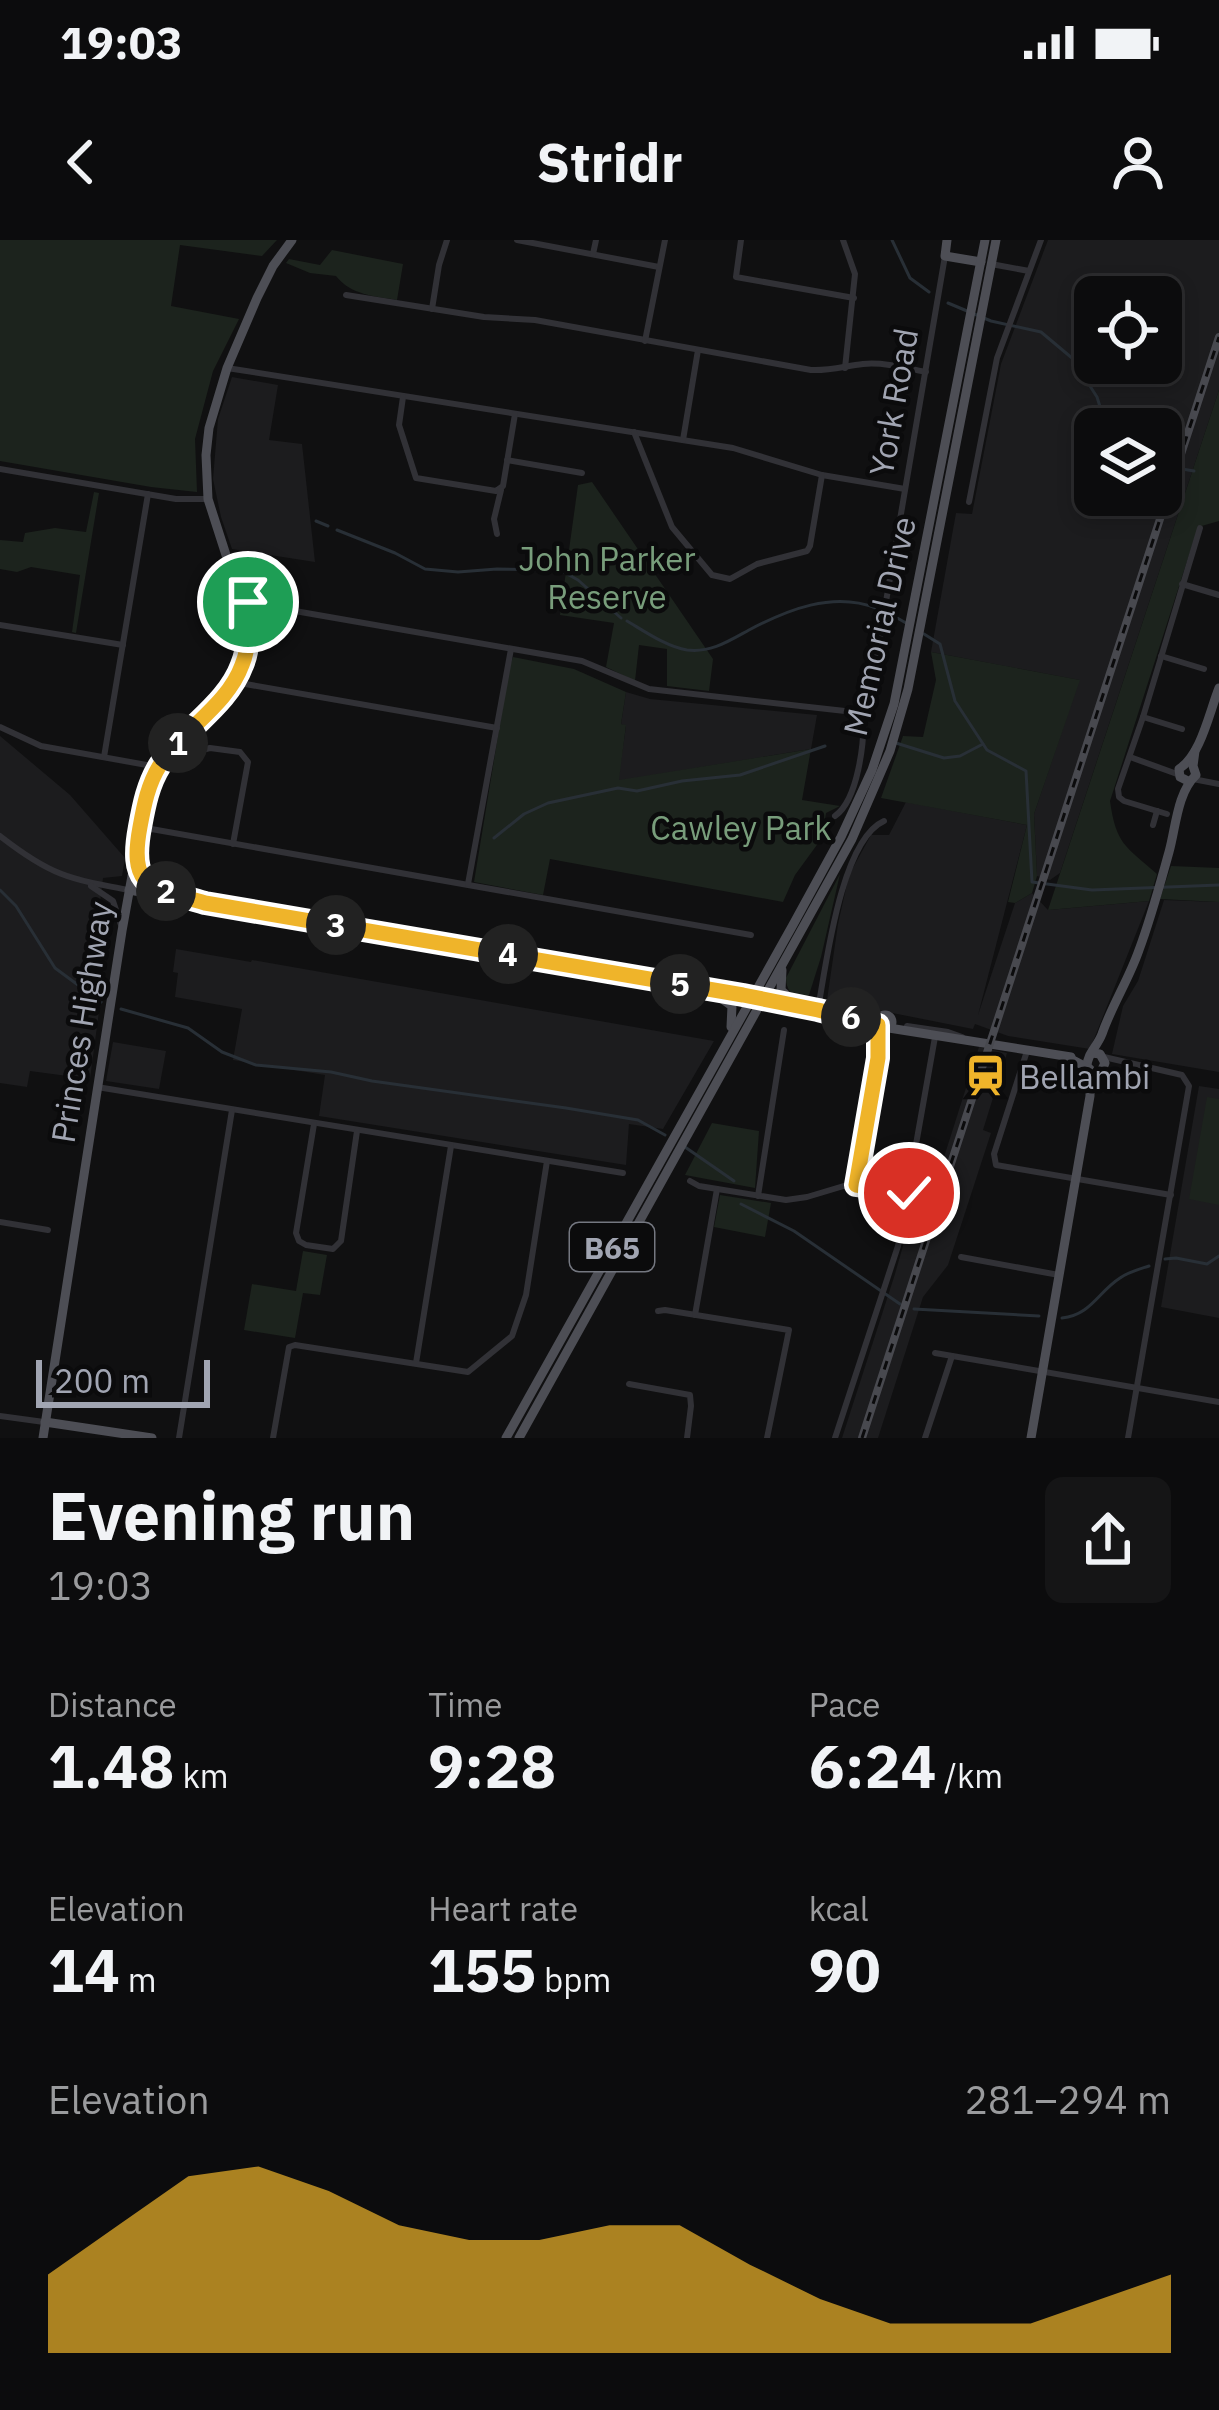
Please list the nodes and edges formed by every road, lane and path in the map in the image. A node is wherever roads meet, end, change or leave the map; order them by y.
1 (292, 240) edge
2 (447, 240) edge
3 (517, 240) edge
4 (596, 240) edge
5 (664, 240) edge
6 (741, 240) edge
7 (843, 240) edge
8 (947, 240) edge
9 (985, 240) edge
10 (996, 240) edge
11 (1041, 240) edge
12 (527, 241) edge
13 (593, 254) junction
14 (945, 256) junction
15 (987, 263) junction
16 (659, 267) junction
17 (1029, 271) junction
18 (346, 295) dead end
19 (854, 298) junction
20 (432, 309) junction
21 (645, 341) junction
22 (698, 350) junction
23 (227, 368) junction
24 (844, 368) junction
25 (926, 372) junction
26 (404, 397) junction
27 (515, 414) junction
28 (634, 433) junction
29 (683, 440) junction
30 (507, 460) junction
31 (0, 470) edge
32 (582, 473) dead end
33 (822, 475) junction
34 (905, 489) junction
35 (501, 490) junction
36 (148, 494) junction
37 (208, 499) junction
38 (968, 502) dead end
39 (1200, 528) dead end
40 (497, 534) dead end
41 (1182, 584) junction
42 (1219, 595) edge
43 (241, 601) junction
44 (0, 625) edge
45 (123, 645) junction
46 (511, 649) junction
47 (1161, 656) junction
48 (1204, 669) dead end
49 (234, 682) junction
50 (1219, 688) edge
51 (863, 713) junction
52 (1143, 717) junction
53 (0, 727) edge
54 (496, 728) junction
55 (1183, 729) dead end
56 (885, 749) junction
57 (202, 750) dead end
58 (104, 757) junction
59 (1130, 757) junction
60 (158, 767) junction
61 (1187, 773) junction
62 (1216, 783) edge
63 (1156, 811) junction
64 (1167, 814) dead end
65 (836, 816) dead end
66 (884, 821) dead end
67 (1153, 825) dead end
68 (140, 827) junction
69 (0, 836) edge
70 (232, 844) junction
71 (135, 853) junction
72 (88, 884) junction
73 (468, 884) junction
74 (129, 890) junction
75 (205, 903) junction
76 (122, 931) junction
77 (751, 935) dead end
78 (790, 948) junction
79 (706, 989) junction
80 (757, 998) junction
81 (805, 1007) junction
82 (818, 1010) junction
83 (884, 1024) junction
84 (907, 1026) junction
85 (784, 1030) dead end
86 (931, 1033) junction
87 (969, 1040) junction
88 (726, 1044) junction
89 (1028, 1049) junction
90 (1096, 1062) junction
91 (97, 1088) junction
92 (232, 1110) junction
93 (314, 1124) junction
94 (358, 1131) junction
95 (452, 1146) junction
96 (547, 1161) junction
97 (623, 1173) dead end
98 (1076, 1179) junction
99 (690, 1181) dead end
100 (856, 1185) junction
101 (717, 1189) junction
102 (909, 1193) junction
103 (1171, 1195) junction
104 (758, 1196) junction
105 (0, 1222) edge
106 (49, 1230) dead end
107 (961, 1257) dead end
108 (1059, 1275) junction
109 (658, 1311) dead end
110 (694, 1315) junction
111 (935, 1352) dead end
112 (952, 1355) junction
113 (416, 1363) junction
114 (1043, 1371) junction
115 (629, 1384) dead end
116 (1136, 1387) junction
117 (1219, 1402) edge
118 (0, 1416) edge
119 (45, 1422) junction
120 (43, 1438) edge
121 (152, 1438) edge
122 (179, 1438) edge
123 (273, 1438) edge
124 (506, 1438) edge
125 (519, 1438) edge
126 (687, 1438) edge
127 (767, 1438) edge
128 (835, 1438) edge
129 (925, 1438) edge
130 (1031, 1438) edge
131 (1127, 1438) edge

1 - 23 main road
2 - 20 street
3 - 12 street
4 - 13 street
5 - 16 street
6 - 19 street
7 - 19 street
8 - 14 main road, York Road
9 - 15 main road, Memorial Drive / B65
10 - 15 main road, Memorial Drive / B65
11 - 17 street
12 - 13 street
13 - 16 street
14 - 15 main road
14 - 25 street, York Road
15 - 17 street
15 - 56 main road, Memorial Drive / B65
16 - 21 street
17 - 38 street
18 - 20 street
19 - 24 street
20 - 21 street
21 - 22 street
22 - 24 street
22 - 29 street
23 - 26 street
23 - 37 main road
24 - 25 street
25 - 34 street, York Road
26 - 27 street
26 - 35 street
27 - 28 street
27 - 30 street
28 - 29 street
28 - 33 street
29 - 33 street
30 - 32 street
30 - 35 street
31 - 36 street
33 - 34 street
34 - 51 street, York Road
35 - 40 street
36 - 37 street
36 - 45 street
37 - 43 main road
39 - 41 street
41 - 42 street
41 - 47 street
43 - 46 street
43 - 49 main road
44 - 45 street
45 - 58 street
46 - 51 street
46 - 54 street
47 - 48 street
47 - 52 street
49 - 54 street
49 - 60 main road, Princes Highway
50 - 61 main road
51 - 65 street, York Road
52 - 55 street
52 - 59 street
53 - 58 street
54 - 73 street
56 - 78 main road, Memorial Drive / B65
56 - 80 main road, Memorial Drive / B65
57 - 70 street
58 - 60 street
59 - 61 street
59 - 63 street
60 - 68 main road, Princes Highway
61 - 62 street
61 - 90 main road
63 - 64 street
63 - 67 street
66 - 82 street
68 - 70 street
68 - 71 main road, Princes Highway
69 - 72 street
70 - 73 street
71 - 74 main road, Princes Highway
71 - 75 main road
72 - 74 street
72 - 76 street
73 - 77 street
74 - 75 main road
74 - 76 main road, Princes Highway
75 - 79 main road
76 - 91 main road, Princes Highway
78 - 80 main road, Memorial Drive / B65
78 - 81 main road
79 - 80 main road
79 - 88 main road
80 - 81 main road
80 - 88 main road, Memorial Drive / B65
80 - 125 main road, Memorial Drive / B65
81 - 82 main road
82 - 83 main road
83 - 84 main road
83 - 86 main road
83 - 100 street
84 - 86 main road
84 - 87 street
85 - 104 street
86 - 87 main road
86 - 102 street
87 - 89 main road
88 - 124 main road, Memorial Drive / B65
89 - 90 main road
89 - 98 street
90 - 98 main road
90 - 103 street
91 - 92 street
91 - 119 main road, Princes Highway
92 - 93 street
92 - 122 street
93 - 94 street
93 - 94 street
94 - 95 street
95 - 96 street
95 - 113 street
96 - 97 street
96 - 113 street
98 - 103 street
98 - 108 main road
99 - 101 street
100 - 102 street
100 - 104 street
101 - 104 street
101 - 110 street
102 - 128 street
103 - 116 street
105 - 106 street
107 - 108 street
108 - 114 main road
109 - 110 street
110 - 127 street
111 - 112 street
112 - 114 street
112 - 129 street
113 - 123 street
114 - 116 street
114 - 130 main road
115 - 126 street
116 - 117 street
116 - 131 street
118 - 119 street
119 - 120 main road, Princes Highway
119 - 121 main road

